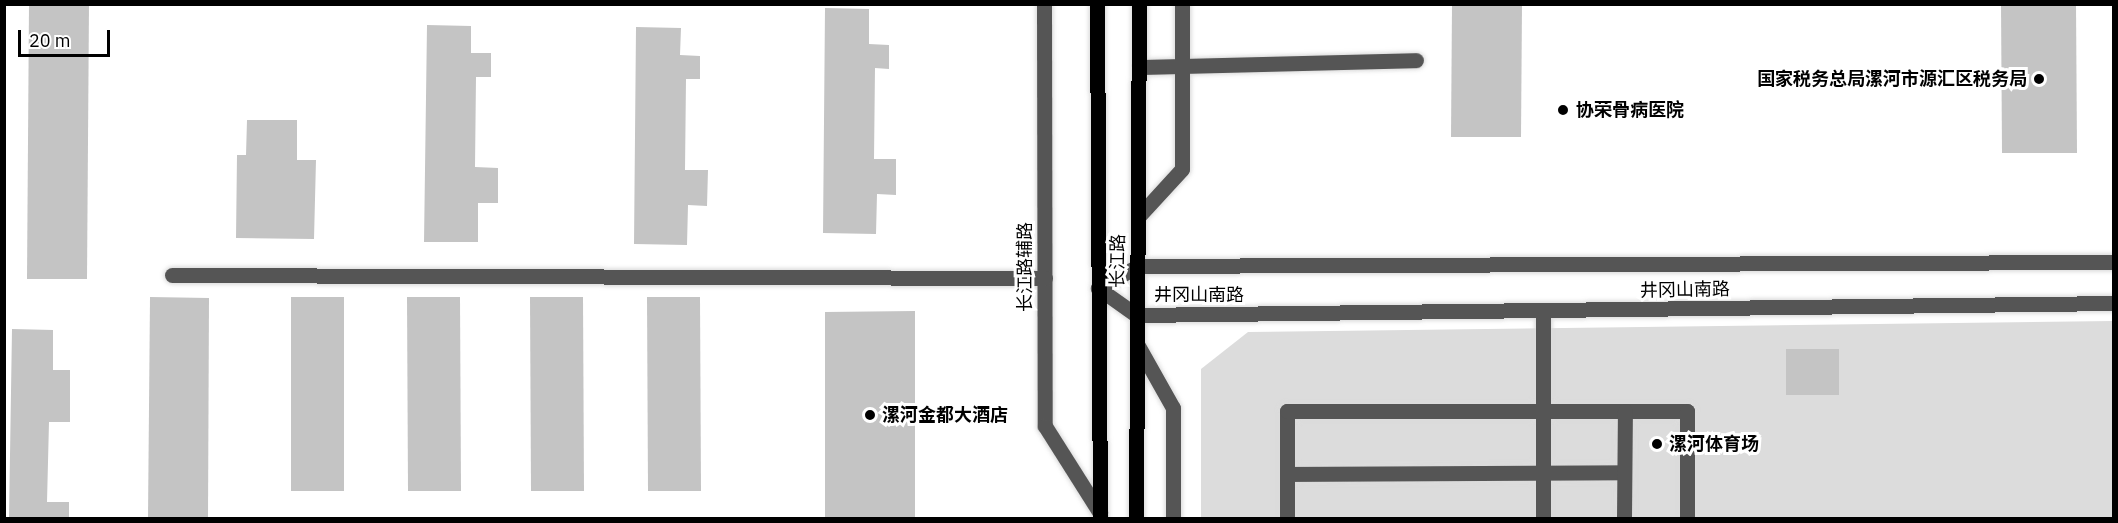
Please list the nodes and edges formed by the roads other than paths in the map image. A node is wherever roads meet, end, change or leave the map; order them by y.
1 (1044, 4) edge
2 (1097, 4) edge
3 (1139, 4) edge
4 (1182, 4) edge
5 (1416, 60) dead end
6 (1182, 66) junction
7 (1139, 67) junction
8 (1138, 217) junction
9 (2114, 262) edge
10 (1138, 266) junction
11 (172, 275) dead end
12 (1045, 278) junction
13 (1098, 288) junction
14 (2114, 303) edge
15 (1543, 312) junction
16 (1136, 315) junction
17 (1137, 344) junction
18 (1543, 411) junction
19 (1625, 411) junction
20 (1624, 472) junction
21 (1542, 473) junction
22 (1287, 474) junction
23 (1100, 516) edge
24 (1136, 519) edge
25 (1173, 519) edge
26 (1287, 519) edge
27 (1542, 519) edge
28 (1624, 519) edge
29 (1687, 519) edge

1 - 12 street, 长江路辅路
2 - 13 main road, 长江路
3 - 7 main road, 长江路
4 - 6 street
5 - 6 street
6 - 7 street
6 - 8 street
7 - 8 main road, 长江路
8 - 10 main road, 长江路
9 - 10 street, 井冈山南路
10 - 13 street, 井冈山南路
10 - 16 main road, 长江路
11 - 12 street
12 - 23 street, 长江路辅路
13 - 16 street, 井冈山南路
13 - 23 main road, 长江路
14 - 15 street, 井冈山南路
15 - 16 street, 井冈山南路
15 - 18 street
16 - 17 main road, 长江路
17 - 24 main road, 长江路
17 - 25 street
18 - 19 street
18 - 21 street
18 - 22 street
19 - 20 street
19 - 29 street
20 - 21 street
20 - 28 street
21 - 22 street
21 - 27 street
22 - 26 street

